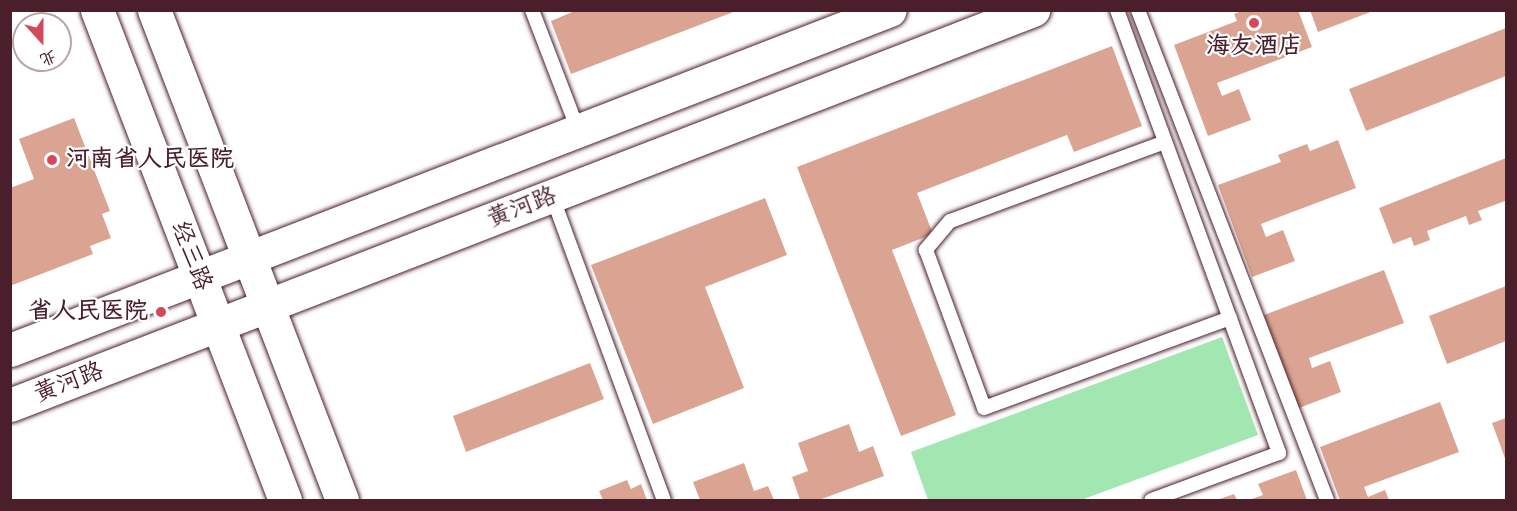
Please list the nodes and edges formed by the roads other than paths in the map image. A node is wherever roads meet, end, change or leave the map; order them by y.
1 (97, 10) edge
2 (154, 10) edge
3 (532, 10) edge
4 (890, 10) edge
5 (1034, 10) edge
6 (1117, 10) edge
7 (1138, 10) edge
8 (578, 130) junction
9 (1165, 142) junction
10 (552, 196) junction
11 (249, 258) junction
12 (199, 277) junction
13 (267, 306) junction
14 (1230, 318) junction
15 (218, 325) junction
16 (10, 350) edge
17 (10, 405) edge
18 (285, 501) edge
19 (342, 501) edge
20 (664, 501) edge
21 (1150, 501) edge
22 (1327, 501) edge

1 - 12 main road, 经三路
2 - 11 main road
3 - 8 lane
4 - 8 main road
5 - 10 main road, 黄河路
6 - 9 lane
7 - 22 lane
8 - 11 main road
9 - 14 lane
9 - 14 lane
10 - 13 main road, 黄河路
10 - 20 lane
11 - 12 main road
11 - 13 main road
12 - 15 main road, 经三路
12 - 16 main road
13 - 15 main road, 黄河路
13 - 19 main road
14 - 21 lane
15 - 17 main road, 黄河路
15 - 18 main road, 经三路

